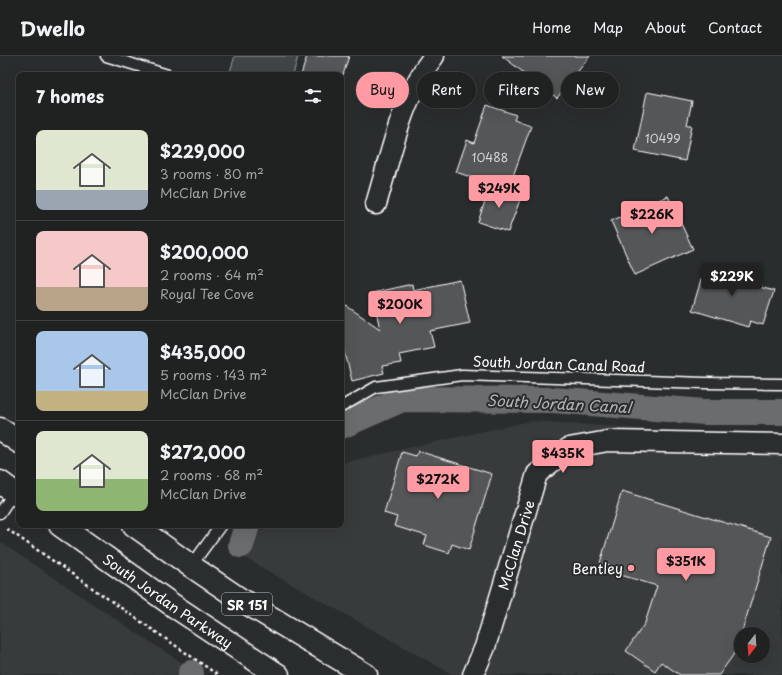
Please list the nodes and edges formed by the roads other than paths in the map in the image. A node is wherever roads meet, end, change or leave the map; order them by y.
1 (106, 56) edge
2 (434, 56) edge
3 (158, 72) edge
4 (376, 204) dead end
5 (782, 384) edge
6 (344, 406) edge
7 (0, 429) edge
8 (16, 440) edge
9 (782, 444) edge
10 (11, 490) edge
11 (0, 513) edge
12 (64, 528) edge
13 (138, 528) edge
14 (219, 528) edge
15 (191, 566) junction
16 (278, 675) edge
17 (366, 675) edge
18 (473, 675) edge

1 - 3 lane
2 - 4 street
5 - 6 lane, South Jordan Canal Road
7 - 8 main road
9 - 18 street, McClan Drive
10 - 11 lane
12 - 16 main road, South Jordan Parkway / SR 151
13 - 15 main road, SR 151
14 - 15 lane
15 - 17 main road, SR 151

